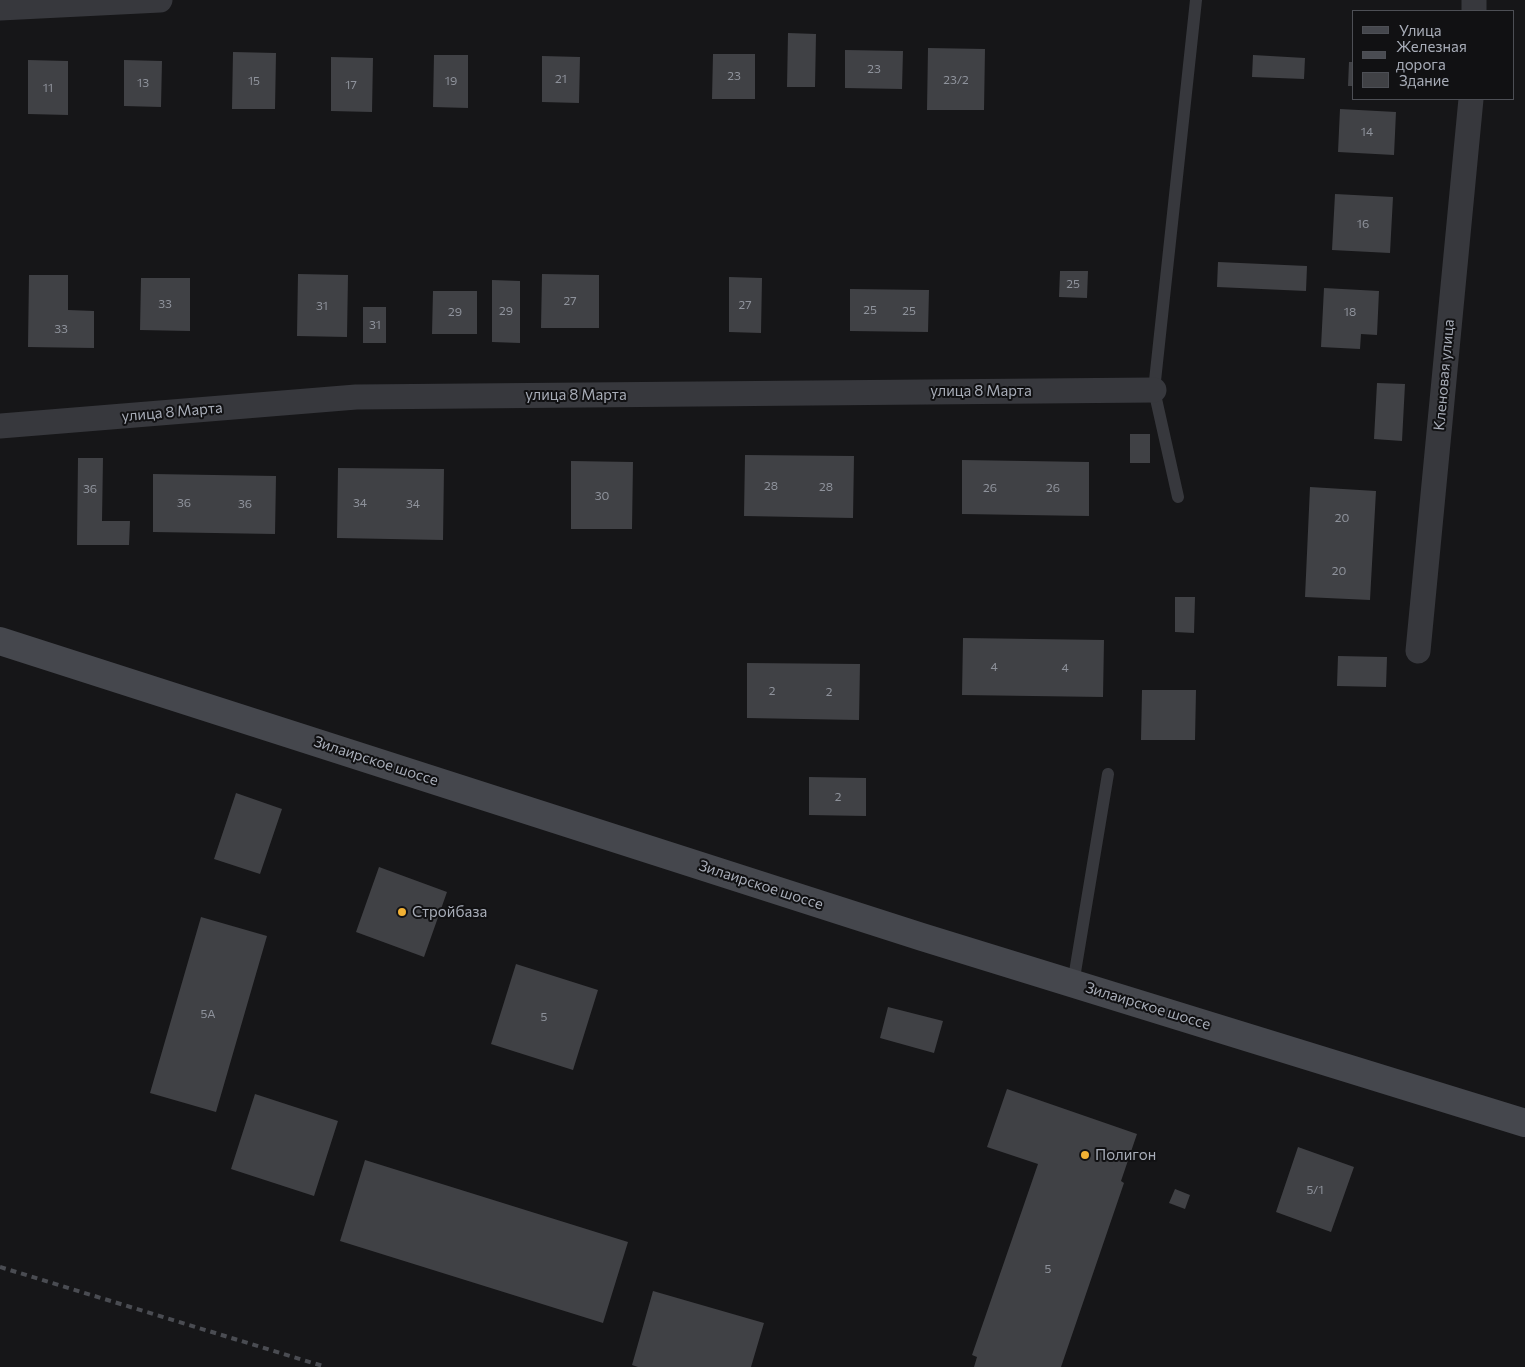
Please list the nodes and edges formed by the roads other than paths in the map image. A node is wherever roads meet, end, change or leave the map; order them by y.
1 (160, 0) edge
2 (1196, 0) edge
3 (0, 8) edge
4 (1471, 100) edge
5 (1154, 390) junction
6 (0, 426) edge
7 (1178, 497) dead end
8 (0, 640) edge
9 (1418, 651) dead end
10 (1108, 774) dead end
11 (1073, 984) junction
12 (1525, 1123) edge

1 - 3 street
2 - 5 lane
4 - 9 street, Кленовая улица
5 - 6 street, улица 8 Марта
5 - 7 lane
8 - 11 main road, Зилаирское шоссе
10 - 11 lane
11 - 12 main road, Зилаирское шоссе

